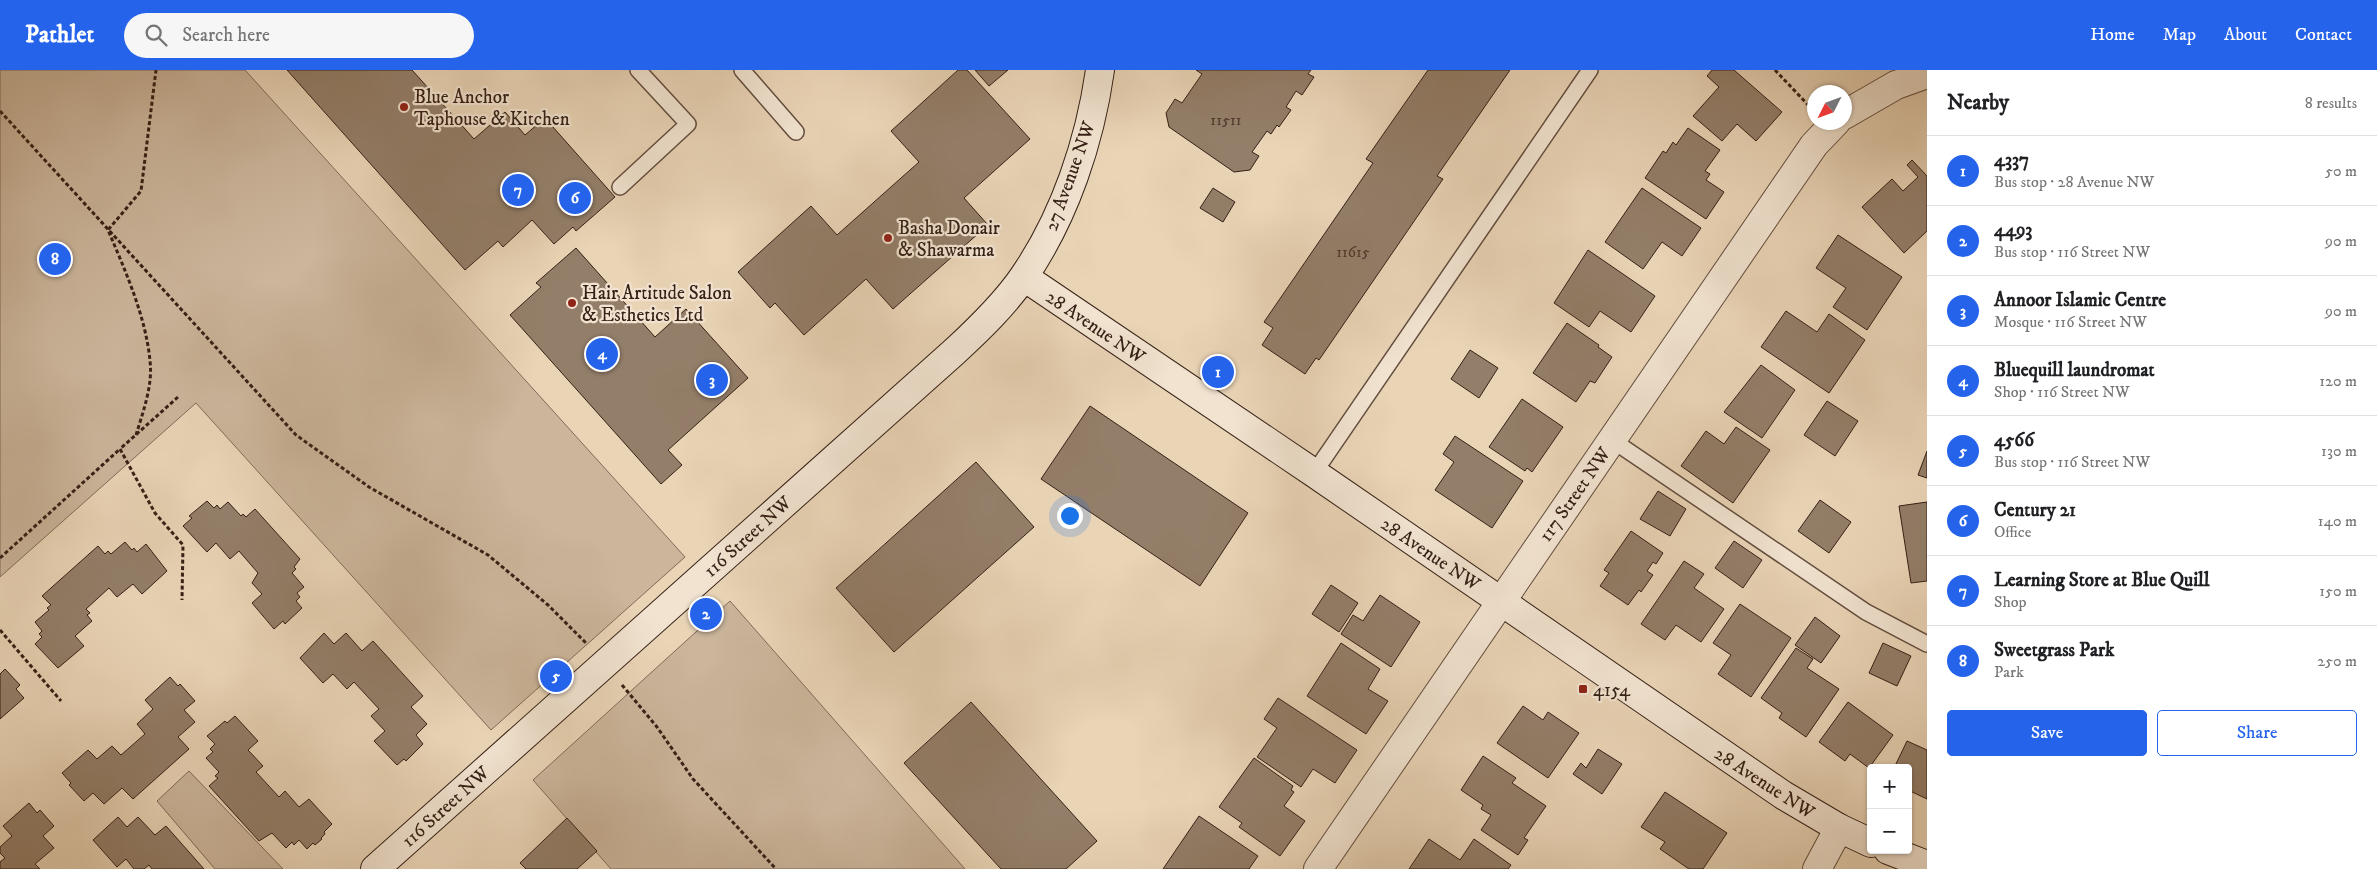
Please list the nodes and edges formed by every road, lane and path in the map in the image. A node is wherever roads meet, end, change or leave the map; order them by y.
1 (156, 70) edge
2 (638, 70) edge
3 (742, 70) edge
4 (1100, 70) edge
5 (1590, 70) edge
6 (1775, 70) edge
7 (1924, 75) edge
8 (1807, 104) edge
9 (0, 110) edge
10 (1852, 110) edge
11 (1828, 130) edge
12 (796, 132) dead end
13 (620, 187) dead end
14 (108, 230) junction
15 (1024, 277) junction
16 (178, 397) dead end
17 (136, 435) junction
18 (1612, 440) junction
19 (120, 450) junction
20 (1314, 473) junction
21 (0, 558) edge
22 (182, 600) dead end
23 (1500, 601) junction
24 (0, 630) edge
25 (586, 642) dead end
26 (1927, 644) edge
27 (624, 687) dead end
28 (60, 701) dead end
29 (1839, 828) junction
30 (1867, 841) edge
31 (1898, 854) edge
32 (1927, 866) edge
33 (375, 869) edge
34 (776, 869) edge
35 (1318, 869) edge
36 (1817, 869) edge

1 - 14 path
2 - 13 lane
3 - 12 lane
4 - 15 street, 27 Avenue NW
5 - 20 lane
6 - 8 path
7 - 10 street
9 - 14 path
11 - 18 street, 117 Street NW
14 - 17 path
14 - 25 path
15 - 20 street, 28 Avenue NW
15 - 33 street, 116 Street NW
16 - 17 path
17 - 19 path
18 - 23 street, 117 Street NW
18 - 26 lane
19 - 21 path
19 - 22 path
20 - 23 street, 28 Avenue NW
23 - 29 street, 28 Avenue NW
23 - 35 street, 117 Street NW
24 - 28 path
27 - 34 path
29 - 30 street, 28 Avenue NW
29 - 36 street
31 - 32 street

